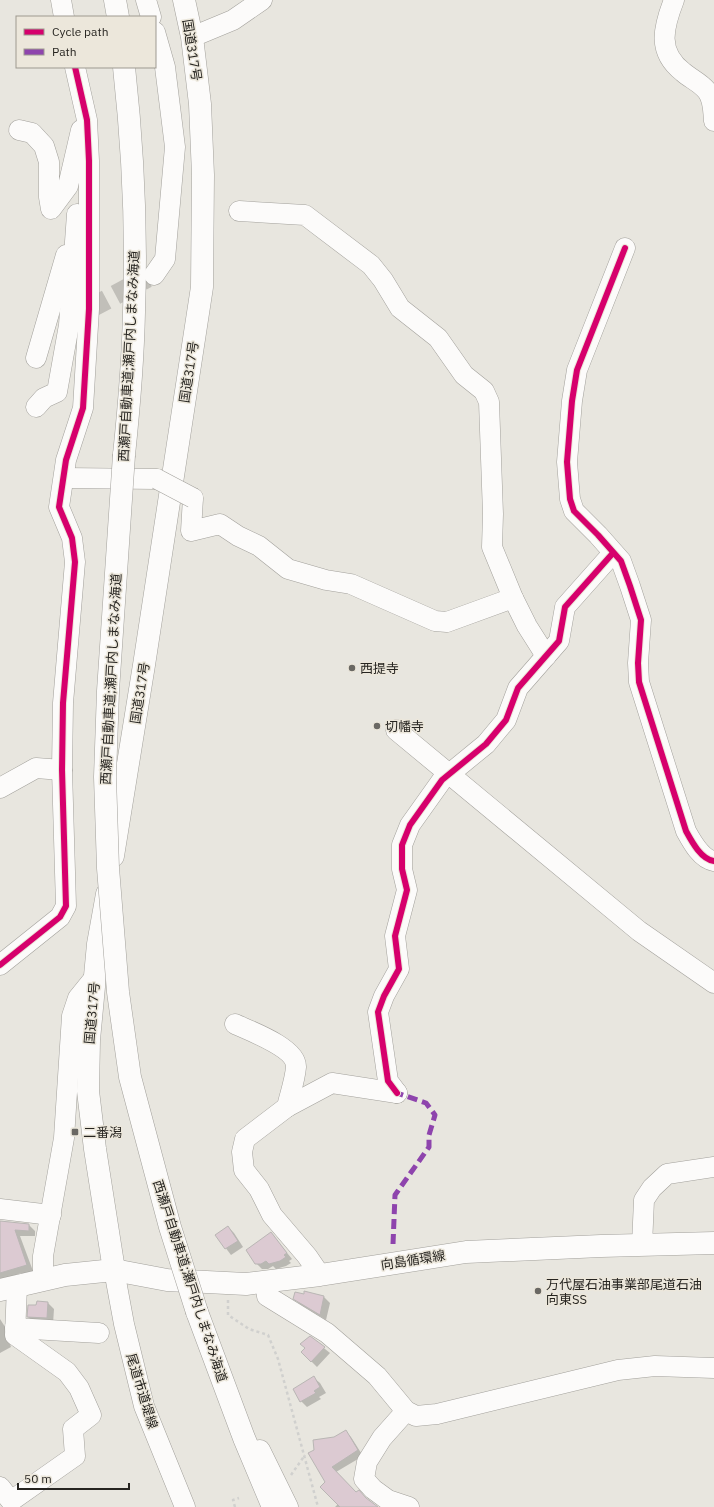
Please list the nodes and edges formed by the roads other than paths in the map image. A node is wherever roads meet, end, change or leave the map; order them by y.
1 (61, 0) edge
2 (115, 0) edge
3 (146, 0) edge
4 (184, 0) edge
5 (262, 0) edge
6 (674, 0) edge
7 (64, 16) edge
8 (118, 16) edge
9 (150, 16) edge
10 (156, 36) edge
11 (192, 37) junction
12 (75, 68) edge
13 (124, 68) edge
14 (87, 120) junction
15 (714, 121) edge
16 (19, 130) dead end
17 (239, 211) dead end
18 (83, 213) junction
19 (625, 248) dead end
20 (154, 275) tunnel mouth
21 (36, 358) dead end
22 (36, 407) dead end
23 (64, 478) junction
24 (613, 553) junction
25 (513, 598) junction
26 (546, 656) junction
27 (396, 730) dead end
28 (62, 770) junction
29 (449, 774) junction
30 (0, 788) edge
31 (714, 862) edge
32 (0, 965) edge
33 (95, 977) junction
34 (714, 983) edge
35 (235, 1024) dead end
36 (288, 1107) junction
37 (714, 1167) edge
38 (0, 1209) edge
39 (51, 1215) junction
40 (714, 1243) edge
41 (642, 1245) junction
42 (114, 1270) junction
43 (320, 1275) junction
44 (43, 1279) junction
45 (265, 1282) junction
46 (8, 1288) edge
47 (198, 1312) junction
48 (15, 1328) junction
49 (99, 1333) dead end
50 (714, 1368) edge
51 (406, 1412) junction
52 (244, 1438) junction
53 (0, 1487) edge
54 (185, 1507) edge
55 (261, 1507) edge
56 (273, 1507) edge
57 (288, 1507) edge
58 (409, 1507) edge

1 - 7 street
2 - 8 main road
3 - 9 street
4 - 11 main road, 国道317号
5 - 11 street
6 - 15 street
10 - 20 street
11 - 33 main road, 国道317号
12 - 14 street
13 - 47 main road, 西瀬戸自動車道;瀬戸内しまなみ海道, bridge
14 - 16 street
14 - 18 street
17 - 25 street
18 - 21 street
18 - 22 street
18 - 23 street
19 - 24 street
23 - 25 street, bridge
23 - 28 street
24 - 26 street
24 - 31 street
25 - 26 street
26 - 29 street
27 - 29 street
28 - 30 street
28 - 32 street
29 - 34 street
29 - 36 street
33 - 39 street
33 - 42 main road, 国道317号
35 - 36 street
36 - 43 street
37 - 41 street
38 - 39 street
39 - 44 street
40 - 41 main road, 向島循環線
41 - 43 main road, 向島循環線
42 - 44 main road
42 - 45 main road, 向島循環線
42 - 54 street, 尾道市道堤線
43 - 45 main road, 向島循環線
44 - 46 main road
45 - 51 street
46 - 48 street
47 - 52 main road, 西瀬戸自動車道;瀬戸内しまなみ海道
47 - 57 street
48 - 49 street
48 - 53 street
50 - 51 street
51 - 58 street
52 - 55 street
52 - 56 main road, 西瀬戸自動車道;瀬戸内しまなみ海道

